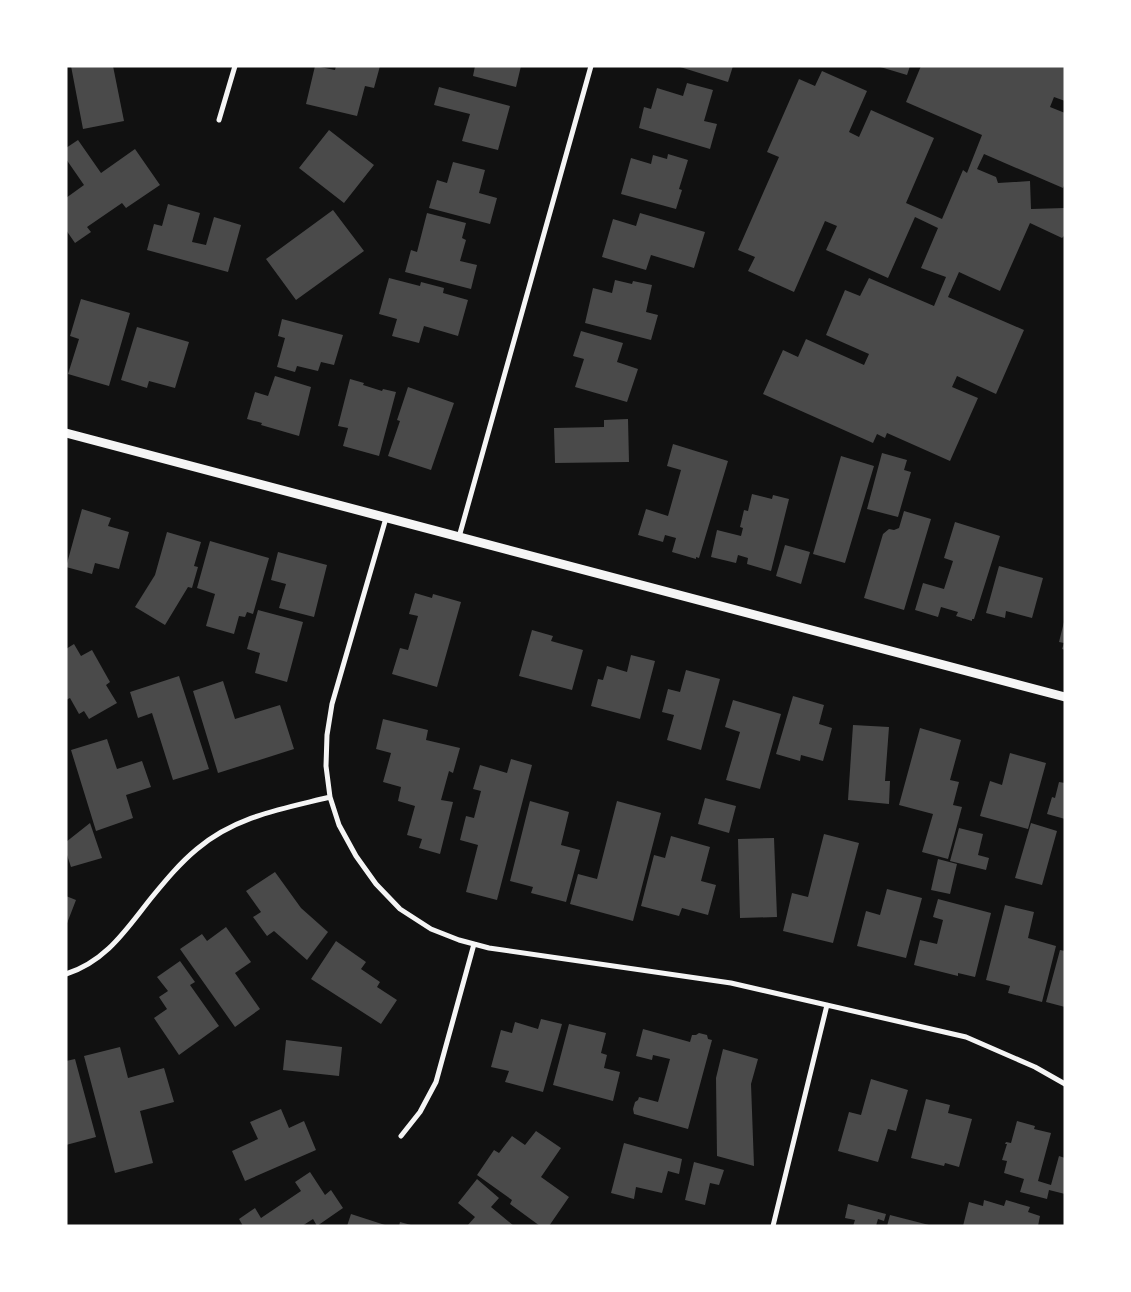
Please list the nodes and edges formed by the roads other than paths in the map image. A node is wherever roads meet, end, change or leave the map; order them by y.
1 (235, 66) edge
2 (591, 66) edge
3 (219, 120) dead end
4 (66, 433) edge
5 (386, 518) junction
6 (458, 538) junction
7 (1065, 697) edge
8 (330, 797) junction
9 (474, 944) junction
10 (66, 974) edge
11 (827, 1005) junction
12 (1065, 1084) edge
13 (401, 1136) dead end
14 (773, 1226) edge

1 - 3 street
2 - 6 street
4 - 5 street
5 - 6 street
5 - 8 street
6 - 7 street
8 - 9 street
8 - 10 street
9 - 11 street
9 - 13 street
11 - 12 street
11 - 14 street

